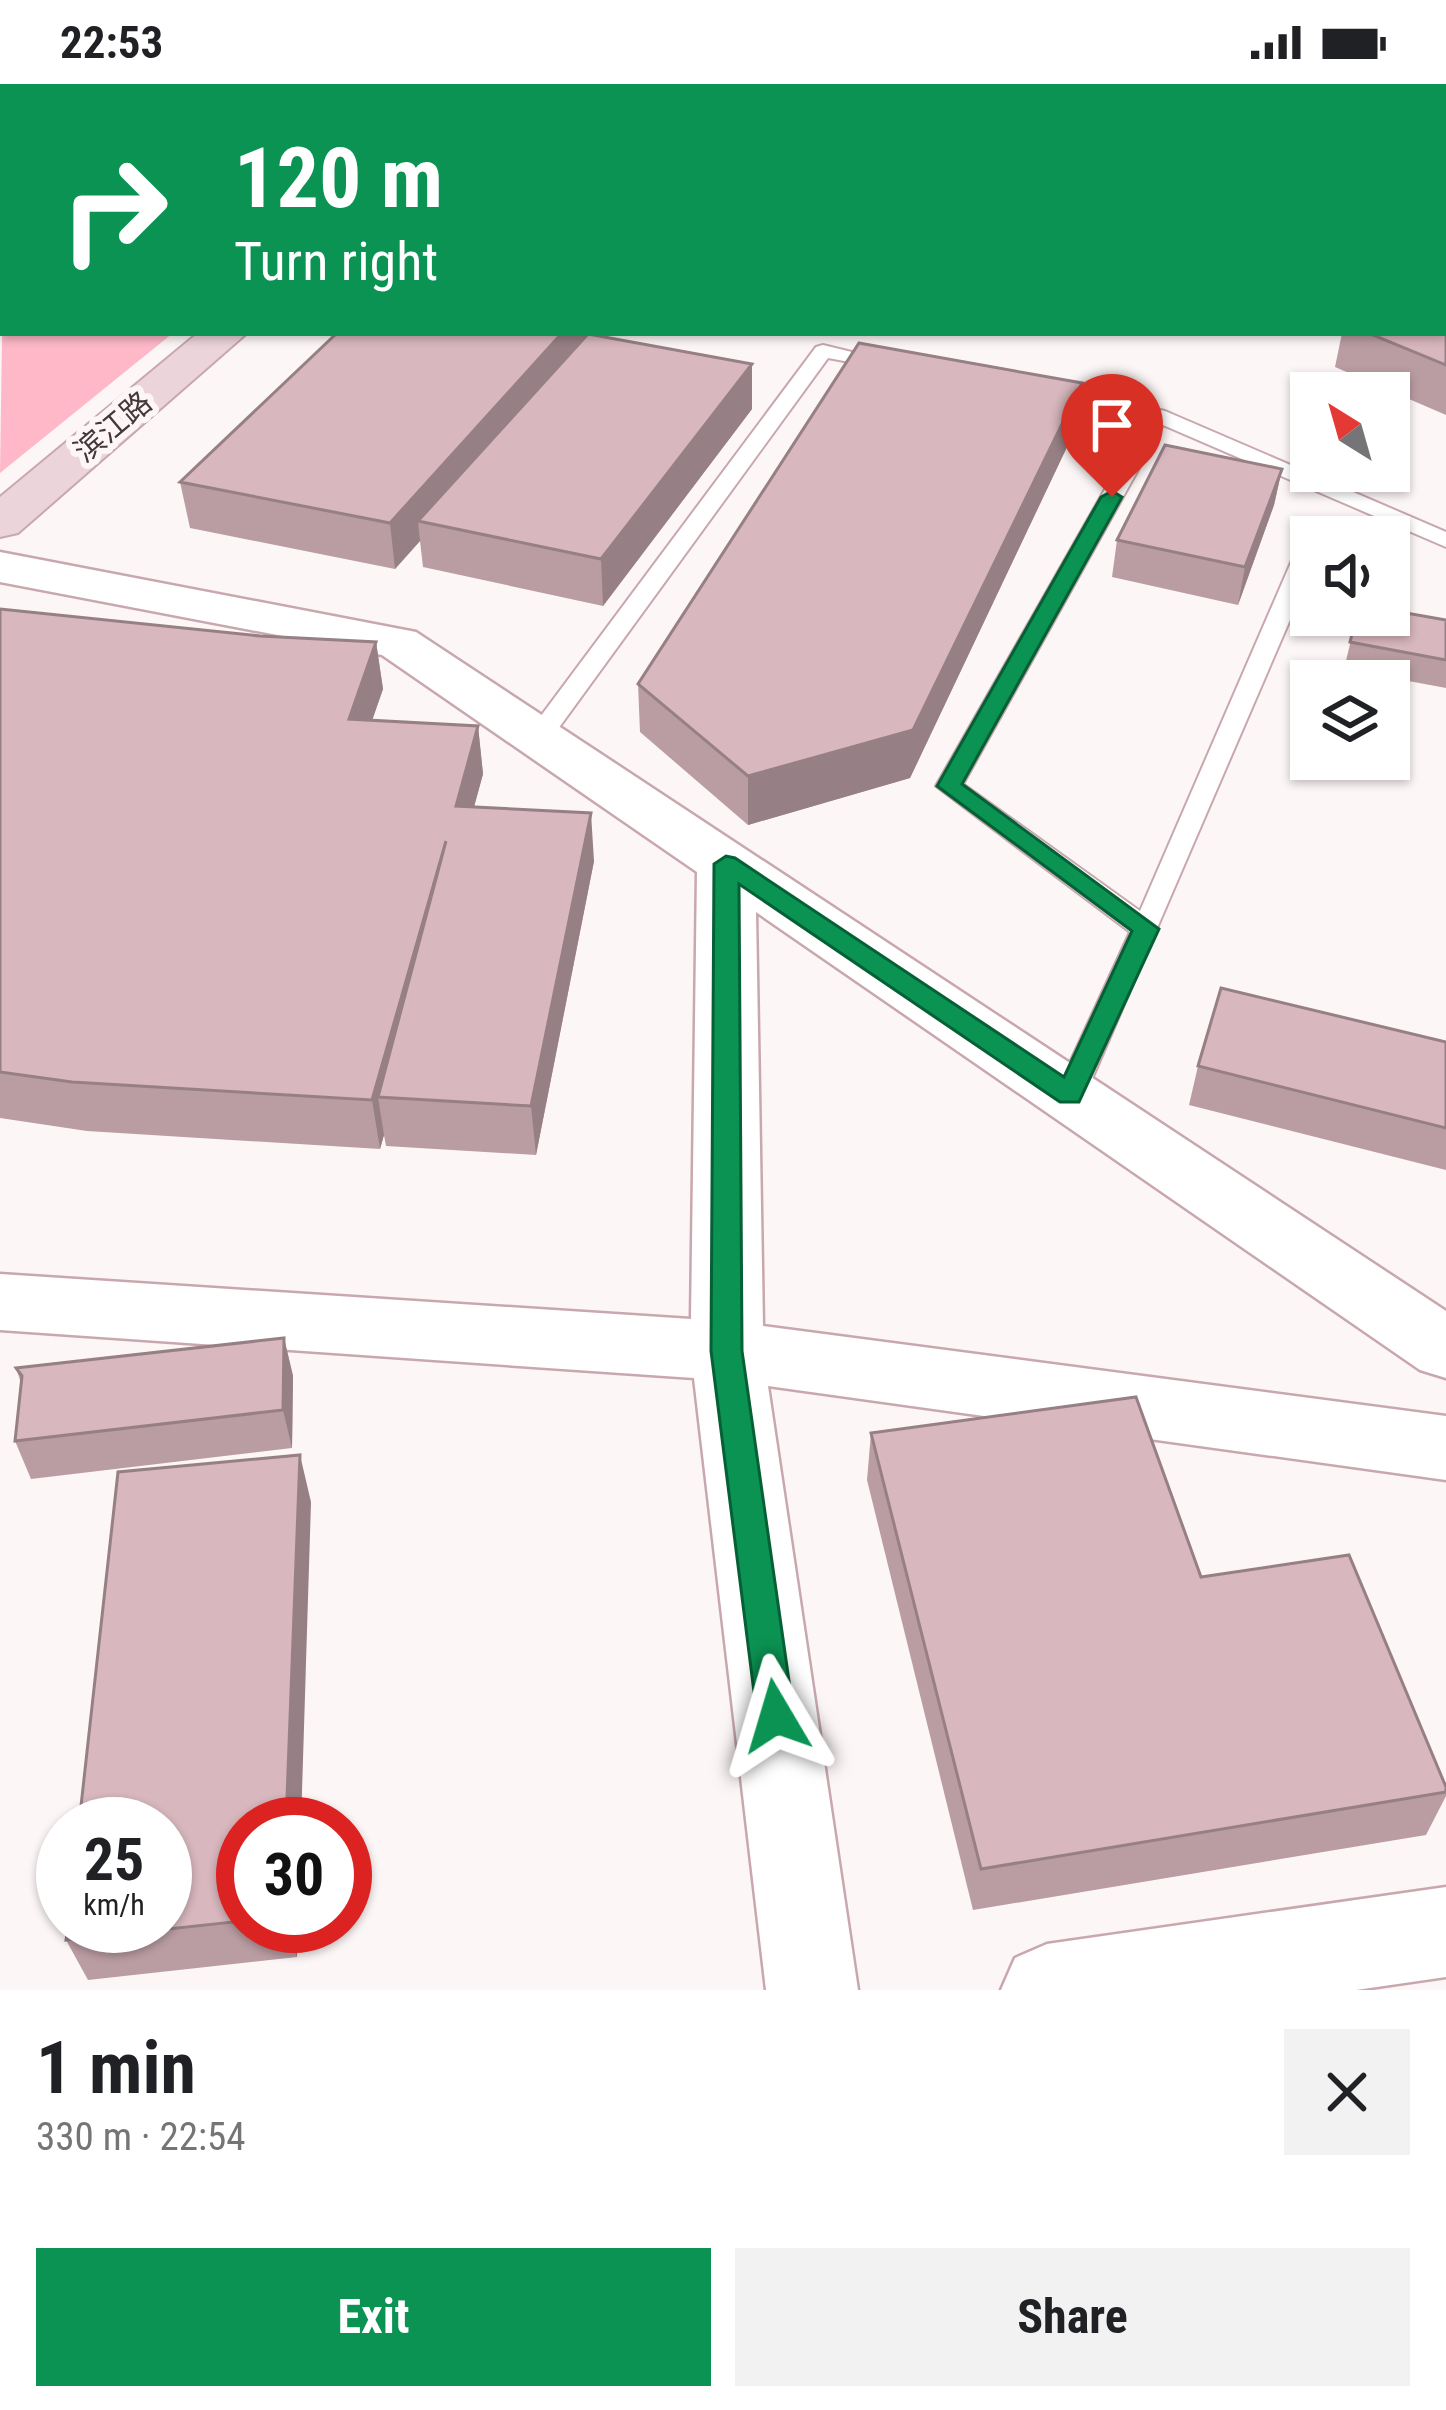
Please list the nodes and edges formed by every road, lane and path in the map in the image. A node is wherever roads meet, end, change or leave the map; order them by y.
1 (191, 336) edge
2 (221, 336) edge
3 (912, 368) edge
4 (1024, 389) edge
5 (1158, 415) junction
6 (1290, 472) edge
7 (1336, 492) edge
8 (0, 493) edge
9 (0, 522) edge
10 (1446, 540) edge
11 (0, 567) edge
12 (1290, 594) edge
13 (538, 738) junction
14 (726, 864) junction
15 (1146, 929) junction
16 (1070, 1095) junction
17 (0, 1303) edge
18 (1446, 1349) edge
19 (727, 1351) junction
20 (1446, 1448) edge
21 (1446, 1932) edge
22 (812, 1990) edge
23 (1047, 1990) edge

1 - 8 street
2 - 9 street, 滨江路
3 - 13 lane
4 - 5 lane
5 - 6 lane
5 - 15 lane
7 - 10 lane
11 - 13 street
12 - 15 lane
13 - 14 street
14 - 16 street
14 - 19 street
15 - 16 lane
16 - 18 street
17 - 19 street
19 - 20 street
19 - 22 street
21 - 23 street

